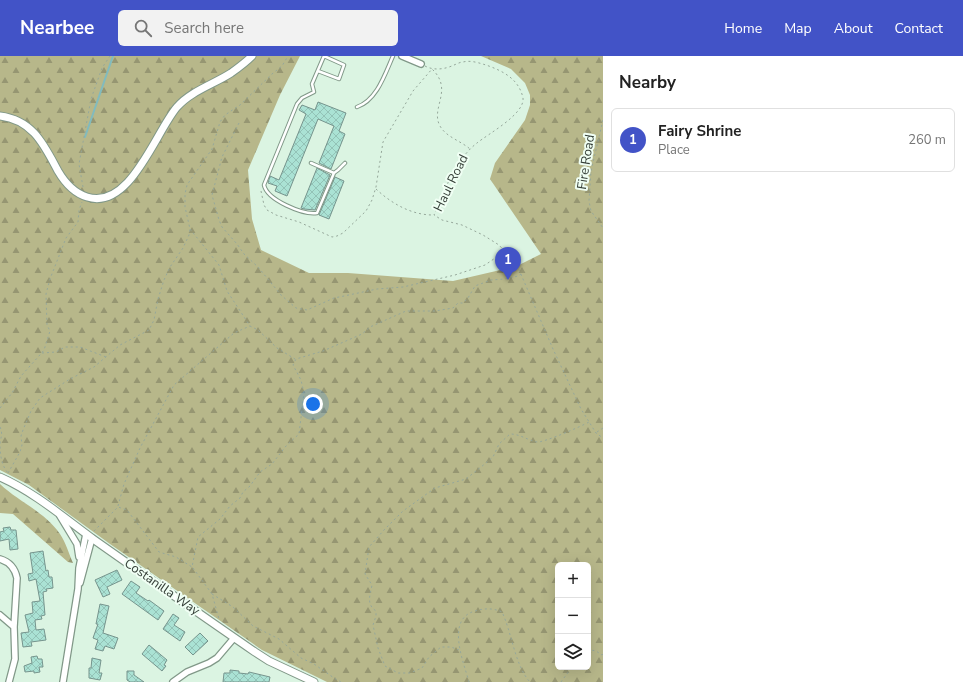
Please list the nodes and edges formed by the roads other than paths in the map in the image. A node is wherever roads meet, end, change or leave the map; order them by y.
1 (252, 56) edge
2 (393, 56) edge
3 (402, 56) edge
4 (421, 64) road end
5 (318, 70) junction
6 (357, 107) dead end
7 (0, 116) edge
8 (311, 163) dead end
9 (345, 163) dead end
10 (334, 173) junction
11 (0, 477) edge
12 (56, 511) junction
13 (89, 536) junction
14 (0, 559) edge
15 (79, 568) junction
16 (78, 589) junction
17 (0, 615) edge
18 (14, 627) junction
19 (234, 638) junction
20 (9, 682) edge
21 (62, 682) edge
22 (173, 682) edge
23 (314, 682) edge

1 - 7 street
2 - 6 lane
3 - 4 street
5 - 5 lane
5 - 10 lane
8 - 10 lane
9 - 10 lane
11 - 12 street, Costanilla Way
12 - 13 street, Costanilla Way
12 - 15 street
13 - 15 street
13 - 16 street
13 - 19 street, Costanilla Way
14 - 18 street
15 - 16 street
16 - 21 street
17 - 18 street
18 - 20 street
19 - 22 street
19 - 23 street, Costanilla Way

